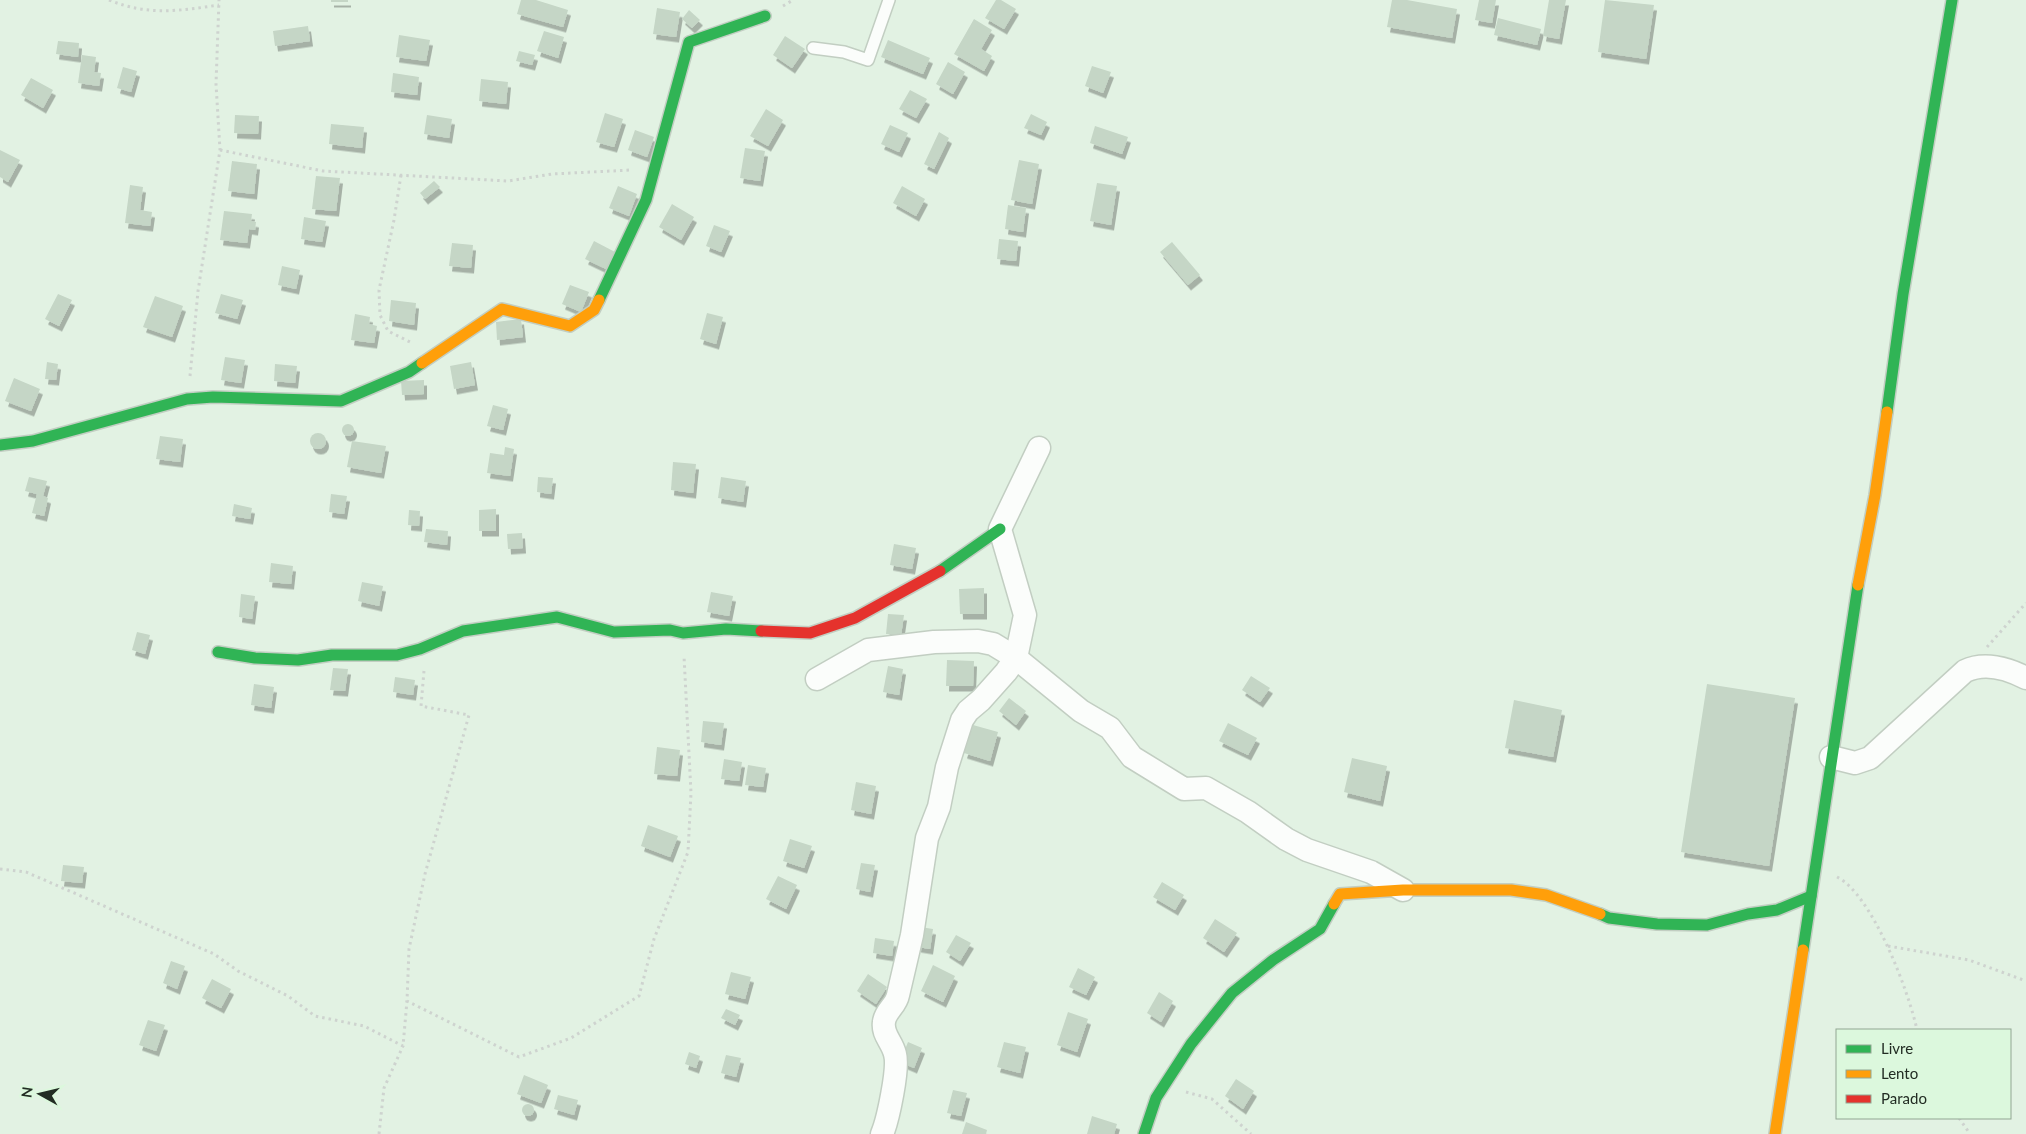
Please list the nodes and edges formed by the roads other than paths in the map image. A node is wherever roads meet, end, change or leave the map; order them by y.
1 (889, 0) edge
2 (1952, 0) edge
3 (765, 16) dead end
4 (813, 48) dead end
5 (0, 445) edge
6 (1039, 448) dead end
7 (1000, 529) junction
8 (218, 652) dead end
9 (1016, 658) junction
10 (2026, 678) edge
11 (818, 679) dead end
12 (1831, 757) junction
13 (1371, 872) junction
14 (1403, 890) junction
15 (1340, 894) junction
16 (1811, 896) junction
17 (882, 1134) edge
18 (1144, 1134) edge
19 (1775, 1134) edge

1 - 4 lane
2 - 12 street
3 - 5 street
6 - 7 street
7 - 8 street
7 - 9 street
9 - 11 street
9 - 13 street
9 - 17 street
10 - 12 street
12 - 16 street
13 - 14 street
13 - 15 street
14 - 15 street
14 - 16 street
15 - 18 street
16 - 19 street

